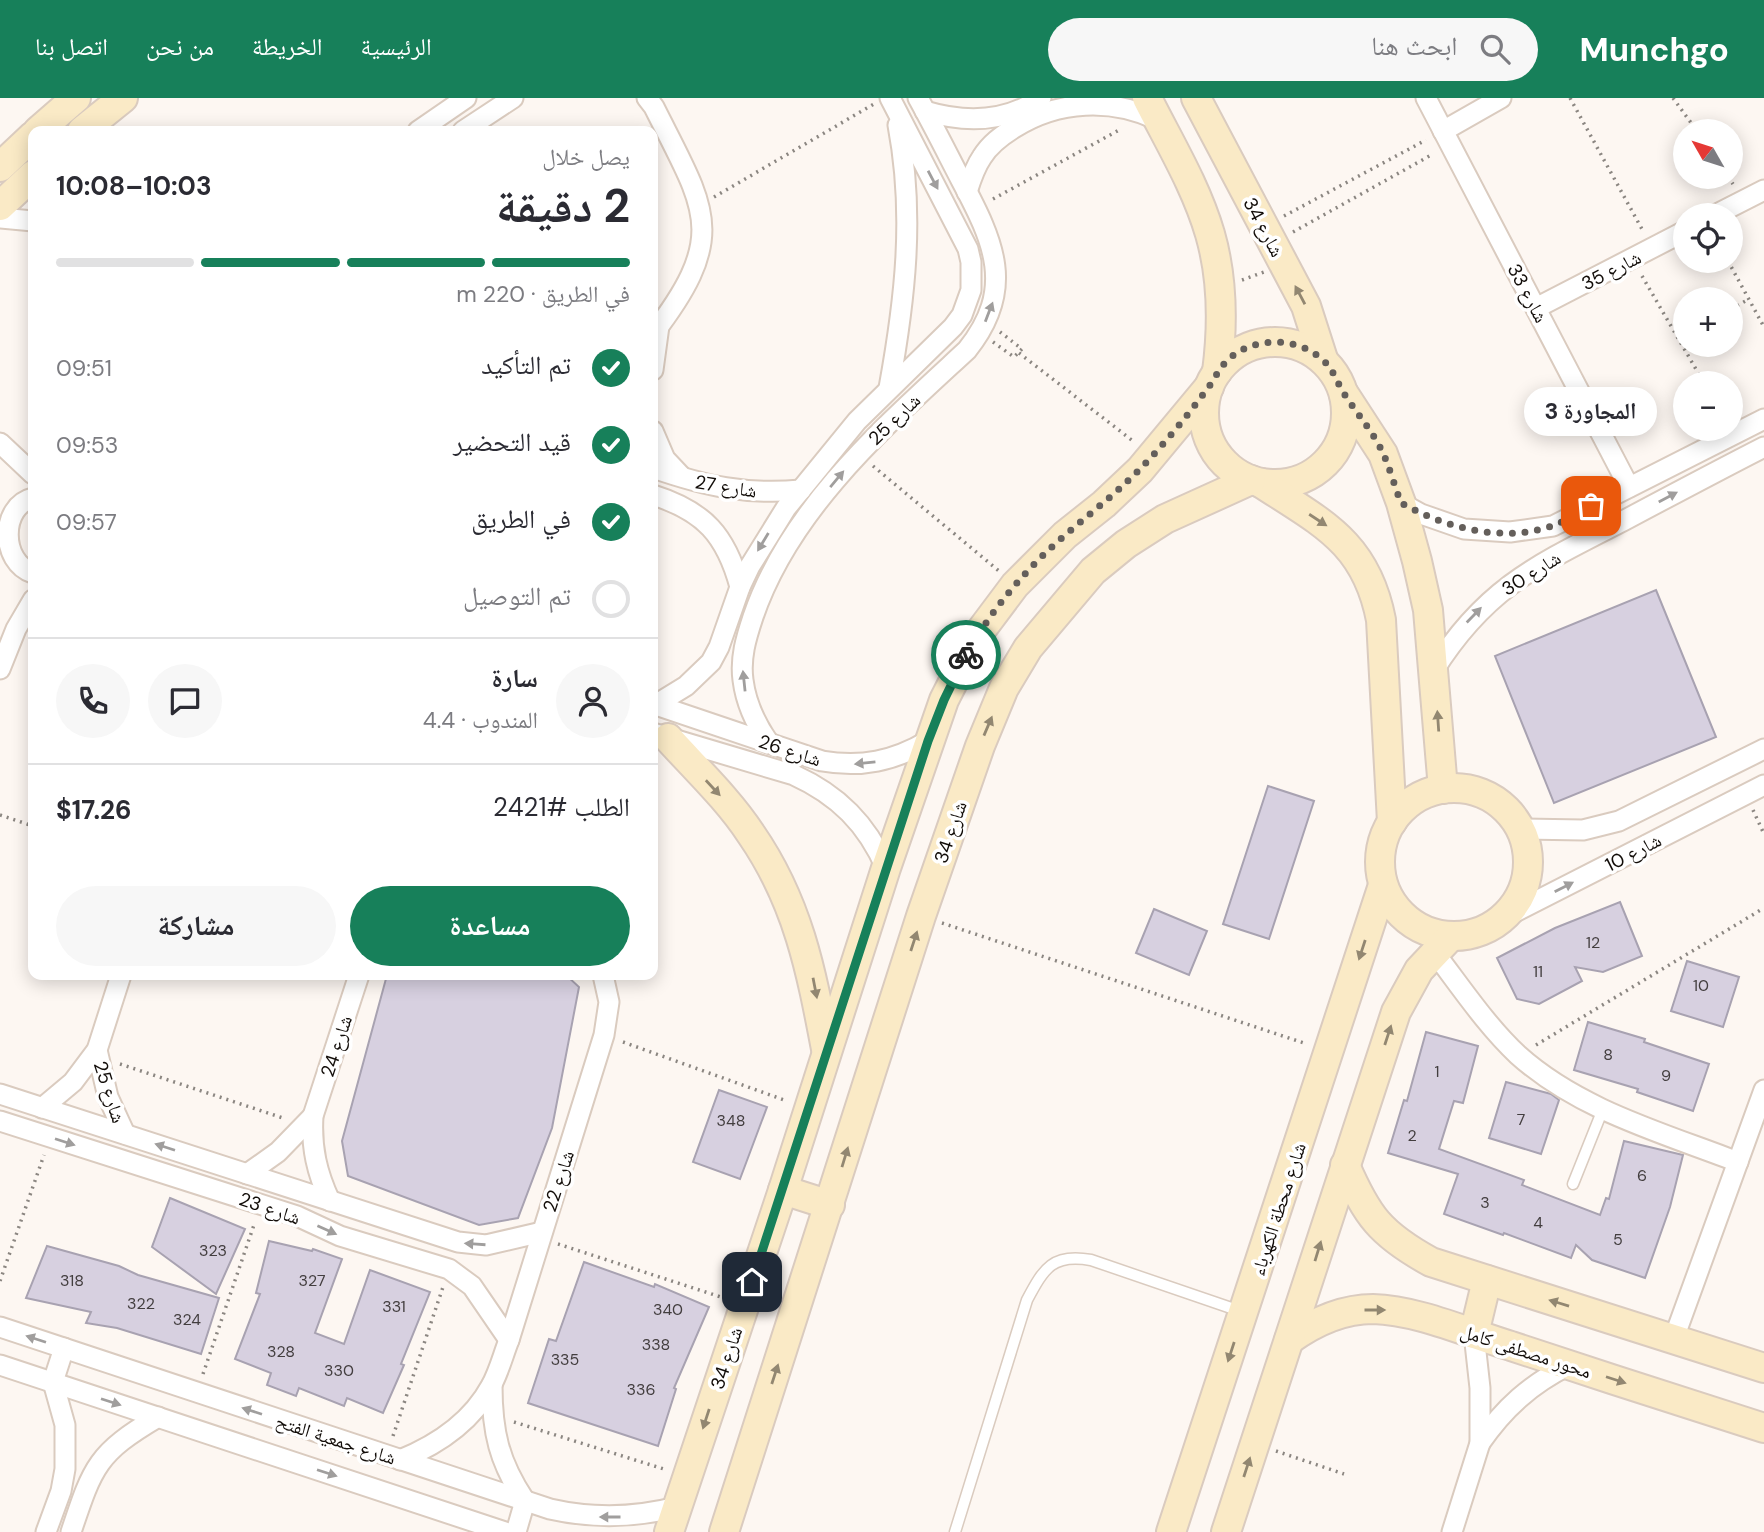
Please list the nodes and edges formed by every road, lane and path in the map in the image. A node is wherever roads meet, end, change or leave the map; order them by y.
1 (76, 98) edge
2 (123, 98) edge
3 (466, 98) edge
4 (513, 98) edge
5 (1041, 98) edge
6 (1196, 98) edge
7 (1426, 98) edge
8 (1501, 98) edge
9 (1570, 98) edge
10 (1673, 98) edge
11 (651, 101) edge
12 (890, 101) edge
13 (922, 104) edge
14 (448, 110) junction
15 (1151, 111) edge
16 (1026, 114) junction
17 (1688, 119) edge
18 (44, 126) edge
19 (88, 126) edge
20 (425, 126) edge
21 (459, 126) edge
22 (470, 126) edge
23 (1447, 137) junction
24 (28, 141) edge
25 (0, 167) edge
26 (28, 181) edge
27 (1764, 190) edge
28 (972, 200) junction
29 (1739, 203) edge
30 (700, 205) junction
31 (0, 206) edge
32 (0, 218) edge
33 (28, 221) edge
34 (1673, 237) edge
35 (1273, 245) junction
36 (1652, 248) junction
37 (1632, 259) junction
38 (1735, 273) edge
39 (1220, 288) junction
40 (1749, 299) junction
41 (1743, 302) edge
42 (1536, 308) junction
43 (658, 327) edge
44 (1764, 327) edge
45 (983, 328) junction
46 (1673, 330) edge
47 (934, 346) junction
48 (1019, 353) junction
49 (1323, 359) junction
50 (951, 364) junction
51 (1213, 380) junction
52 (888, 388) junction
53 (1344, 394) junction
54 (1764, 419) edge
55 (0, 443) edge
56 (658, 443) edge
57 (1764, 447) edge
58 (858, 454) junction
59 (1152, 456) junction
60 (28, 469) edge
61 (658, 470) edge
62 (684, 479) junction
63 (1256, 482) junction
64 (1629, 487) junction
65 (801, 490) junction
66 (658, 497) edge
67 (28, 500) edge
68 (678, 503) junction
69 (1401, 503) junction
70 (1532, 530) junction
71 (1, 544) edge
72 (1544, 562) junction
73 (28, 571) edge
74 (1015, 584) junction
75 (740, 587) junction
76 (28, 609) edge
77 (730, 615) junction
78 (751, 624) junction
79 (0, 669) edge
80 (1434, 670) junction
81 (658, 703) edge
82 (658, 706) edge
83 (660, 735) edge
84 (928, 741) junction
85 (769, 743) junction
86 (1764, 749) edge
87 (803, 754) junction
88 (794, 775) junction
89 (1764, 785) edge
90 (1443, 789) junction
91 (1746, 794) junction
92 (0, 815) edge
93 (1392, 822) junction
94 (28, 824) edge
95 (1520, 829) junction
96 (1764, 834) edge
97 (886, 868) junction
98 (1383, 885) junction
99 (1764, 908) edge
100 (921, 916) junction
101 (1503, 918) junction
102 (1443, 944) junction
103 (120, 980) edge
104 (357, 980) edge
105 (604, 980) edge
106 (604, 1035) junction
107 (1329, 1051) junction
108 (98, 1053) junction
109 (827, 1053) junction
110 (1519, 1055) junction
111 (1764, 1090) edge
112 (0, 1094) edge
113 (41, 1108) junction
114 (809, 1108) junction
115 (1603, 1110) junction
116 (309, 1121) junction
117 (5, 1126) edge
118 (125, 1134) junction
119 (50, 1137) junction
120 (194, 1157) junction
121 (1738, 1162) junction
122 (1345, 1165) junction
123 (247, 1174) junction
124 (187, 1181) junction
125 (1573, 1184) dead end
126 (783, 1190) junction
127 (330, 1201) junction
128 (261, 1205) junction
129 (830, 1205) junction
130 (413, 1228) junction
131 (540, 1235) junction
132 (405, 1256) junction
133 (449, 1269) junction
134 (1487, 1280) junction
135 (0, 1281) edge
136 (744, 1305) junction
137 (1244, 1313) junction
138 (0, 1327) edge
139 (1474, 1334) junction
140 (1674, 1338) junction
141 (509, 1340) junction
142 (1289, 1340) junction
143 (64, 1349) junction
144 (0, 1365) edge
145 (1569, 1365) junction
146 (1764, 1368) edge
147 (53, 1382) junction
148 (492, 1385) junction
149 (197, 1393) junction
150 (492, 1415) junction
151 (158, 1417) junction
152 (1764, 1428) edge
153 (1480, 1443) junction
154 (1255, 1444) junction
155 (393, 1458) junction
156 (1344, 1474) dead end
157 (688, 1476) junction
158 (61, 1491) junction
159 (82, 1499) junction
160 (525, 1501) junction
161 (673, 1519) edge
162 (46, 1532) edge
163 (71, 1532) edge
164 (505, 1532) edge
165 (516, 1532) edge
166 (724, 1532) edge
167 (955, 1532) edge
168 (1171, 1532) edge
169 (1226, 1532) edge
170 (1452, 1532) edge

1 - 18 street
2 - 19 street
3 - 14 street
4 - 22 street
5 - 16 street
6 - 35 street, شارع 34
7 - 23 street, شارع 33
8 - 23 street
9 - 36 path
10 - 17 path
11 - 30 street
12 - 30 path
12 -> 47 street, شارع 25
12 - 52 street
13 - 16 street
13 - 28 street, شارع 25
14 - 20 street
14 - 21 street
15 - 16 street
15 - 28 path
15 - 39 street
16 - 28 street
23 - 35 path
23 - 35 path
23 - 42 street, شارع 33
24 - 25 street
26 - 31 street
27 - 29 street
45 -> 28 street, شارع 25
30 - 43 street
32 - 33 street
34 - 36 street, شارع 35
35 - 39 path
49 -> 35 street, شارع 34
36 - 37 street, شارع 35
37 - 42 street, شارع 35
37 - 46 path
38 - 40 path
39 - 51 street
40 - 41 path
40 - 44 path
42 - 64 street, شارع 33
45 - 48 path
45 - 48 path
45 - 50 street, شارع 25
47 - 50 street
47 - 52 street, شارع 25
48 - 59 path
49 - 51 street
49 - 53 street
50 - 58 street, شارع 25
51 - 59 street, شارع 34
51 - 63 street
52 - 65 street, شارع 25
53 - 63 street
53 - 69 street
54 - 64 street, شارع 30
55 - 60 street
56 - 62 street
72 -> 57 street, شارع 30
58 - 74 path
78 -> 58 street, شارع 25
59 - 74 street, شارع 34
61 - 62 street, شارع 27
62 - 65 street, شارع 27
62 - 68 street
63 -> 93 street
100 -> 63 street, شارع 34
64 - 70 street, شارع 30
65 -> 75 street, شارع 25
66 - 68 street, شارع 27
67 - 71 street
68 - 75 street, شارع 27
69 - 70 street, شارع 30
69 - 80 street
70 - 72 street
71 - 73 street
80 -> 72 street, شارع 30
74 - 84 street, شارع 34
75 - 77 street, شارع 25
76 - 79 street
77 - 78 street
77 - 81 street, شارع 25
85 -> 78 street, شارع 25
90 -> 80 street
82 - 85 street, شارع 26
83 - 88 street, شارع 26
83 -> 109 street
84 -> 87 street, شارع 26
84 - 97 street, شارع 34
85 - 87 street, شارع 26
86 - 95 street, شارع 10
87 - 88 street
88 - 97 street, شارع 26
89 - 91 street, شارع 10
90 - 93 street
90 - 95 street
91 - 96 path
101 -> 91 street, شارع 10
92 - 94 path
93 - 98 street
95 - 101 street
97 - 109 street, شارع 34
98 - 102 street
98 -> 107 street, شارع محطة الكهرباء
99 - 110 path
100 - 107 path
129 -> 100 street, شارع 34
101 - 102 street
102 - 110 street
122 -> 102 street
103 - 108 street, شارع 25
104 - 116 street, شارع 24
105 - 106 street, شارع 22
106 - 114 path
106 - 131 street, شارع 22
107 - 137 street, شارع محطة الكهرباء
108 - 113 street, شارع 25
108 - 116 path
108 - 118 street, شارع 25
109 - 114 street, شارع 34
110 - 115 street
111 - 121 street
112 - 113 street, شارع 23
113 - 118 street, شارع 23
114 - 126 street, شارع 34
115 - 121 street
115 - 125 lane
116 - 123 street, شارع 24
116 - 127 street, شارع 24
117 - 119 street, شارع 23
120 -> 118 street, شارع 23
119 -> 124 street, شارع 23
119 - 135 path
120 - 123 street, شارع 23
120 - 124 street
121 - 140 street
122 - 134 street
142 -> 122 street
123 - 127 street, شارع 23
124 - 128 street, شارع 23
126 - 129 street
126 - 136 street, شارع 34
127 - 130 street, شارع 23
128 -> 132 street, شارع 23
128 - 149 path
166 -> 129 street, شارع 34
131 -> 130 street, شارع 23
130 - 132 street
131 - 136 path
131 - 141 street, شارع 22
132 - 133 street, شارع 23
133 - 141 street, شارع 23
133 - 155 path
134 - 139 street
140 -> 134 street
136 -> 157 street, شارع 34
137 - 167 lane
137 -> 168 street, شارع محطة الكهرباء
143 -> 138 street, شارع جمعية الفتح
142 -> 139 street, محور مصطفى كامل
139 - 145 street, محور مصطفى كامل
139 - 153 street
140 - 146 street
141 - 148 street, شارع 22
142 - 154 street
143 - 147 street
143 - 149 street, شارع جمعية الفتح
144 - 147 street, شارع جمعية الفتح
145 -> 152 street, محور مصطفى كامل
145 - 153 street
147 -> 151 street, شارع جمعية الفتح
147 - 158 street
148 - 150 street, شارع 22
148 - 155 street, شارع 22
155 -> 149 street, شارع جمعية الفتح
150 - 157 path
150 - 160 street, شارع 22
151 - 159 street
151 -> 164 street, شارع جمعية الفتح
153 - 170 street
154 - 156 path
169 -> 154 street
155 - 160 street, شارع جمعية الفتح
157 - 161 street, شارع 34
158 - 159 street
158 - 162 street
159 - 163 street
161 -> 160 street, شارع جمعية الفتح
160 - 165 street

